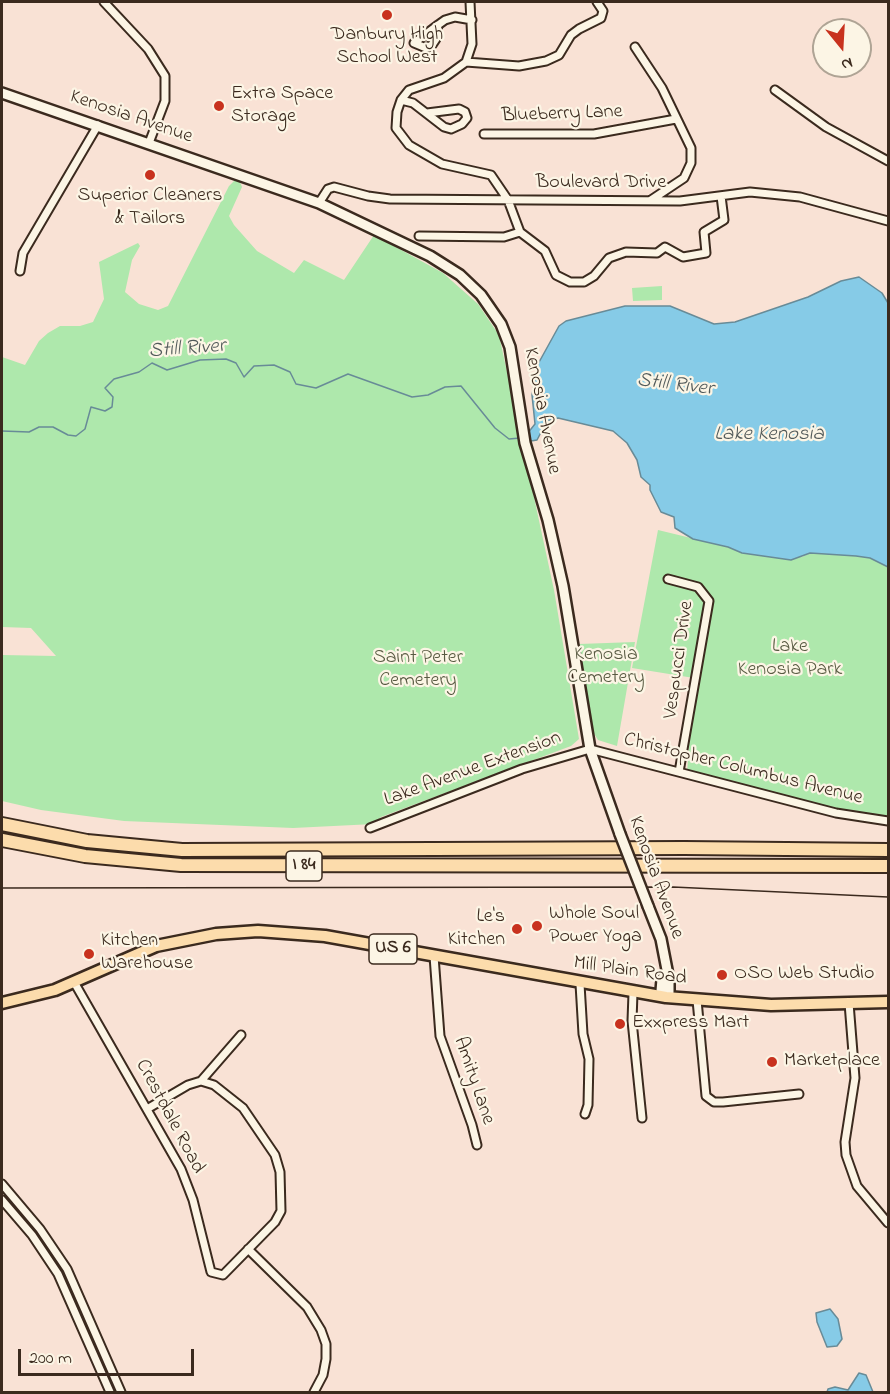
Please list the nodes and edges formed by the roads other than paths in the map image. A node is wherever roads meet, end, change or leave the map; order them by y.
1 (104, 2) edge
2 (470, 2) edge
3 (597, 2) edge
4 (472, 20) junction
5 (438, 25) dead end
6 (635, 47) dead end
7 (466, 62) junction
8 (775, 90) dead end
9 (2, 93) edge
10 (401, 100) junction
11 (427, 113) junction
12 (676, 119) junction
13 (98, 125) junction
14 (483, 134) dead end
15 (149, 143) junction
16 (888, 161) edge
17 (721, 196) junction
18 (508, 200) junction
19 (651, 200) junction
20 (319, 203) junction
21 (888, 221) edge
22 (520, 232) junction
23 (419, 236) dead end
24 (20, 271) dead end
25 (668, 579) dead end
26 (590, 749) junction
27 (679, 772) junction
28 (888, 821) edge
29 (2, 824) edge
30 (370, 828) dead end
31 (2, 840) edge
32 (888, 850) edge
33 (888, 866) edge
34 (434, 956) junction
35 (74, 982) junction
36 (580, 984) junction
37 (633, 993) junction
38 (666, 997) junction
39 (697, 1000) junction
40 (888, 1002) edge
41 (2, 1003) edge
42 (849, 1004) junction
43 (241, 1035) dead end
44 (201, 1081) junction
45 (799, 1094) dead end
46 (147, 1109) junction
47 (585, 1114) dead end
48 (642, 1118) dead end
49 (477, 1145) dead end
50 (2, 1184) edge
51 (2, 1200) edge
52 (888, 1223) edge
53 (248, 1250) junction
54 (110, 1392) edge
55 (121, 1392) edge
56 (314, 1392) edge

1 - 15 street
2 - 4 street
3 - 7 street
4 - 5 street
4 - 7 street
6 - 12 street
7 - 10 street
8 - 16 street
9 - 13 street, Kenosia Avenue
10 - 11 street
10 - 18 street
11 - 11 street
12 - 14 street, Blueberry Lane
12 - 19 street
13 - 15 street, Kenosia Avenue
13 - 24 street
15 - 20 street, Kenosia Avenue
17 - 19 street, Boulevard Drive
17 - 21 street, Boulevard Drive
17 - 22 street
18 - 19 street, Boulevard Drive
18 - 20 street, Boulevard Drive
18 - 22 street
20 - 26 street, Kenosia Avenue
22 - 23 street
25 - 27 street, Vespucci Drive
26 - 27 street, Christopher Columbus Avenue
26 - 30 street, Lake Avenue Extension
26 - 38 street, Kenosia Avenue, bridge
27 - 28 street, Christopher Columbus Avenue
29 - 32 highway, I 84
31 - 33 highway, I 84
34 - 35 main road, Mill Plain Road / US 6
34 - 36 main road, Mill Plain Road / US 6
34 - 49 street, Amity Lane
35 - 41 main road, US 6
35 - 46 street, Crestdale Road
36 - 37 main road, Mill Plain Road / US 6
36 - 47 street
37 - 38 main road, Mill Plain Road / US 6
37 - 48 street
38 - 39 main road, Mill Plain Road / US 6
39 - 42 main road, Mill Plain Road / US 6
39 - 45 street
40 - 42 main road, Mill Plain Road / US 6
42 - 52 street
43 - 44 street
44 - 46 street
44 - 53 street
46 - 53 street, Crestdale Road
50 - 55 street
51 - 54 street
53 - 56 street

